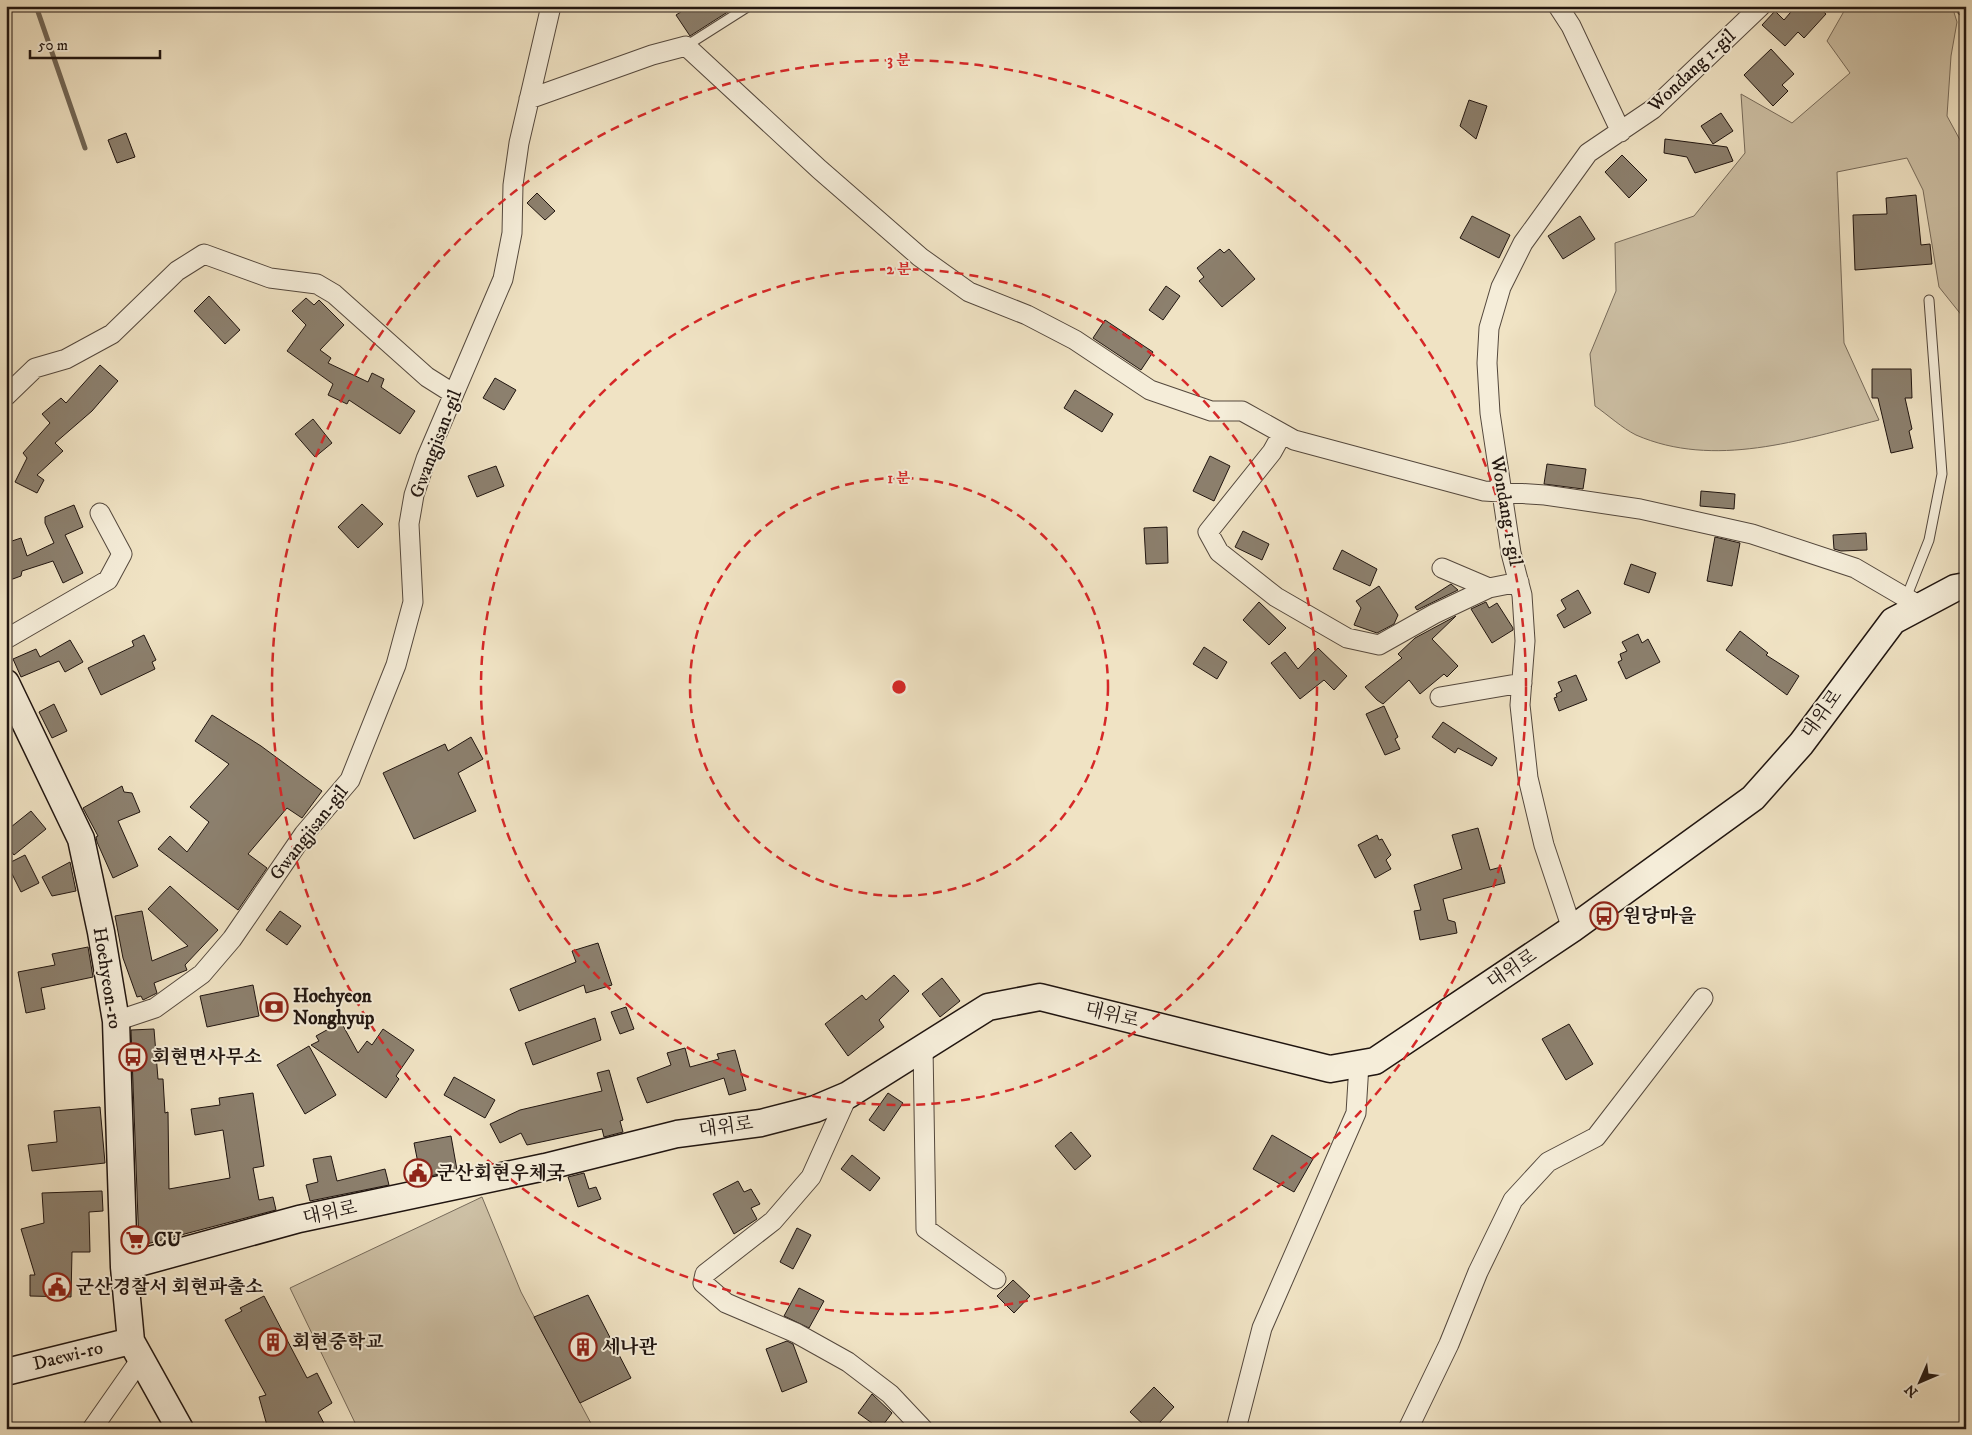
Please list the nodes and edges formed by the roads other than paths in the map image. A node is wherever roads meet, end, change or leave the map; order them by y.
1 (551, 6) edge
2 (749, 6) edge
3 (1558, 6) edge
4 (1762, 6) edge
5 (686, 46) junction
6 (529, 99) junction
7 (1620, 132) junction
8 (1929, 300) dead end
9 (454, 394) junction
10 (6, 396) edge
11 (1282, 434) junction
12 (1503, 492) junction
13 (100, 513) dead end
14 (1442, 568) dead end
15 (1519, 582) junction
16 (1966, 586) edge
17 (1489, 588) junction
18 (1913, 602) junction
19 (6, 639) edge
20 (6, 682) edge
21 (1522, 683) junction
22 (1440, 697) dead end
23 (1572, 929) junction
24 (1703, 998) dead end
25 (116, 1021) junction
26 (923, 1047) junction
27 (1359, 1064) junction
28 (848, 1095) junction
29 (124, 1267) junction
30 (996, 1279) dead end
31 (136, 1350) junction
32 (6, 1372) edge
33 (92, 1429) edge
34 (180, 1429) edge
35 (924, 1429) edge
36 (1236, 1429) edge
37 (1408, 1429) edge

1 - 6 street, Gwangjisan-gil
2 - 5 lane
3 - 7 street
4 - 7 street, Wondang 1-gil
5 - 6 street
5 - 11 street
6 - 9 street, Gwangjisan-gil
7 - 12 street, Wondang 1-gil
8 - 18 lane
9 - 10 street
9 - 25 street, Gwangjisan-gil
11 - 12 street
11 - 17 street
12 - 15 street, Wondang 1-gil
12 - 18 street
13 - 19 street
14 - 17 street
15 - 17 street
15 - 21 street, Wondang 1-gil
16 - 18 street, 대위로
18 - 23 street, 대위로
20 - 25 street, Hoehyeon-ro
21 - 22 street
21 - 23 street, Wondang 1-gil
23 - 27 street, 대위로
24 - 37 street
25 - 29 street, Hoehyeon-ro
26 - 27 street, 대위로
26 - 28 street, 대위로
26 - 30 street
27 - 36 street
28 - 29 street, 대위로
28 - 35 street
29 - 31 street, Hoehyeon-ro
31 - 32 street, Daewi-ro
31 - 33 street
31 - 34 street, Hoehyeon-ro

